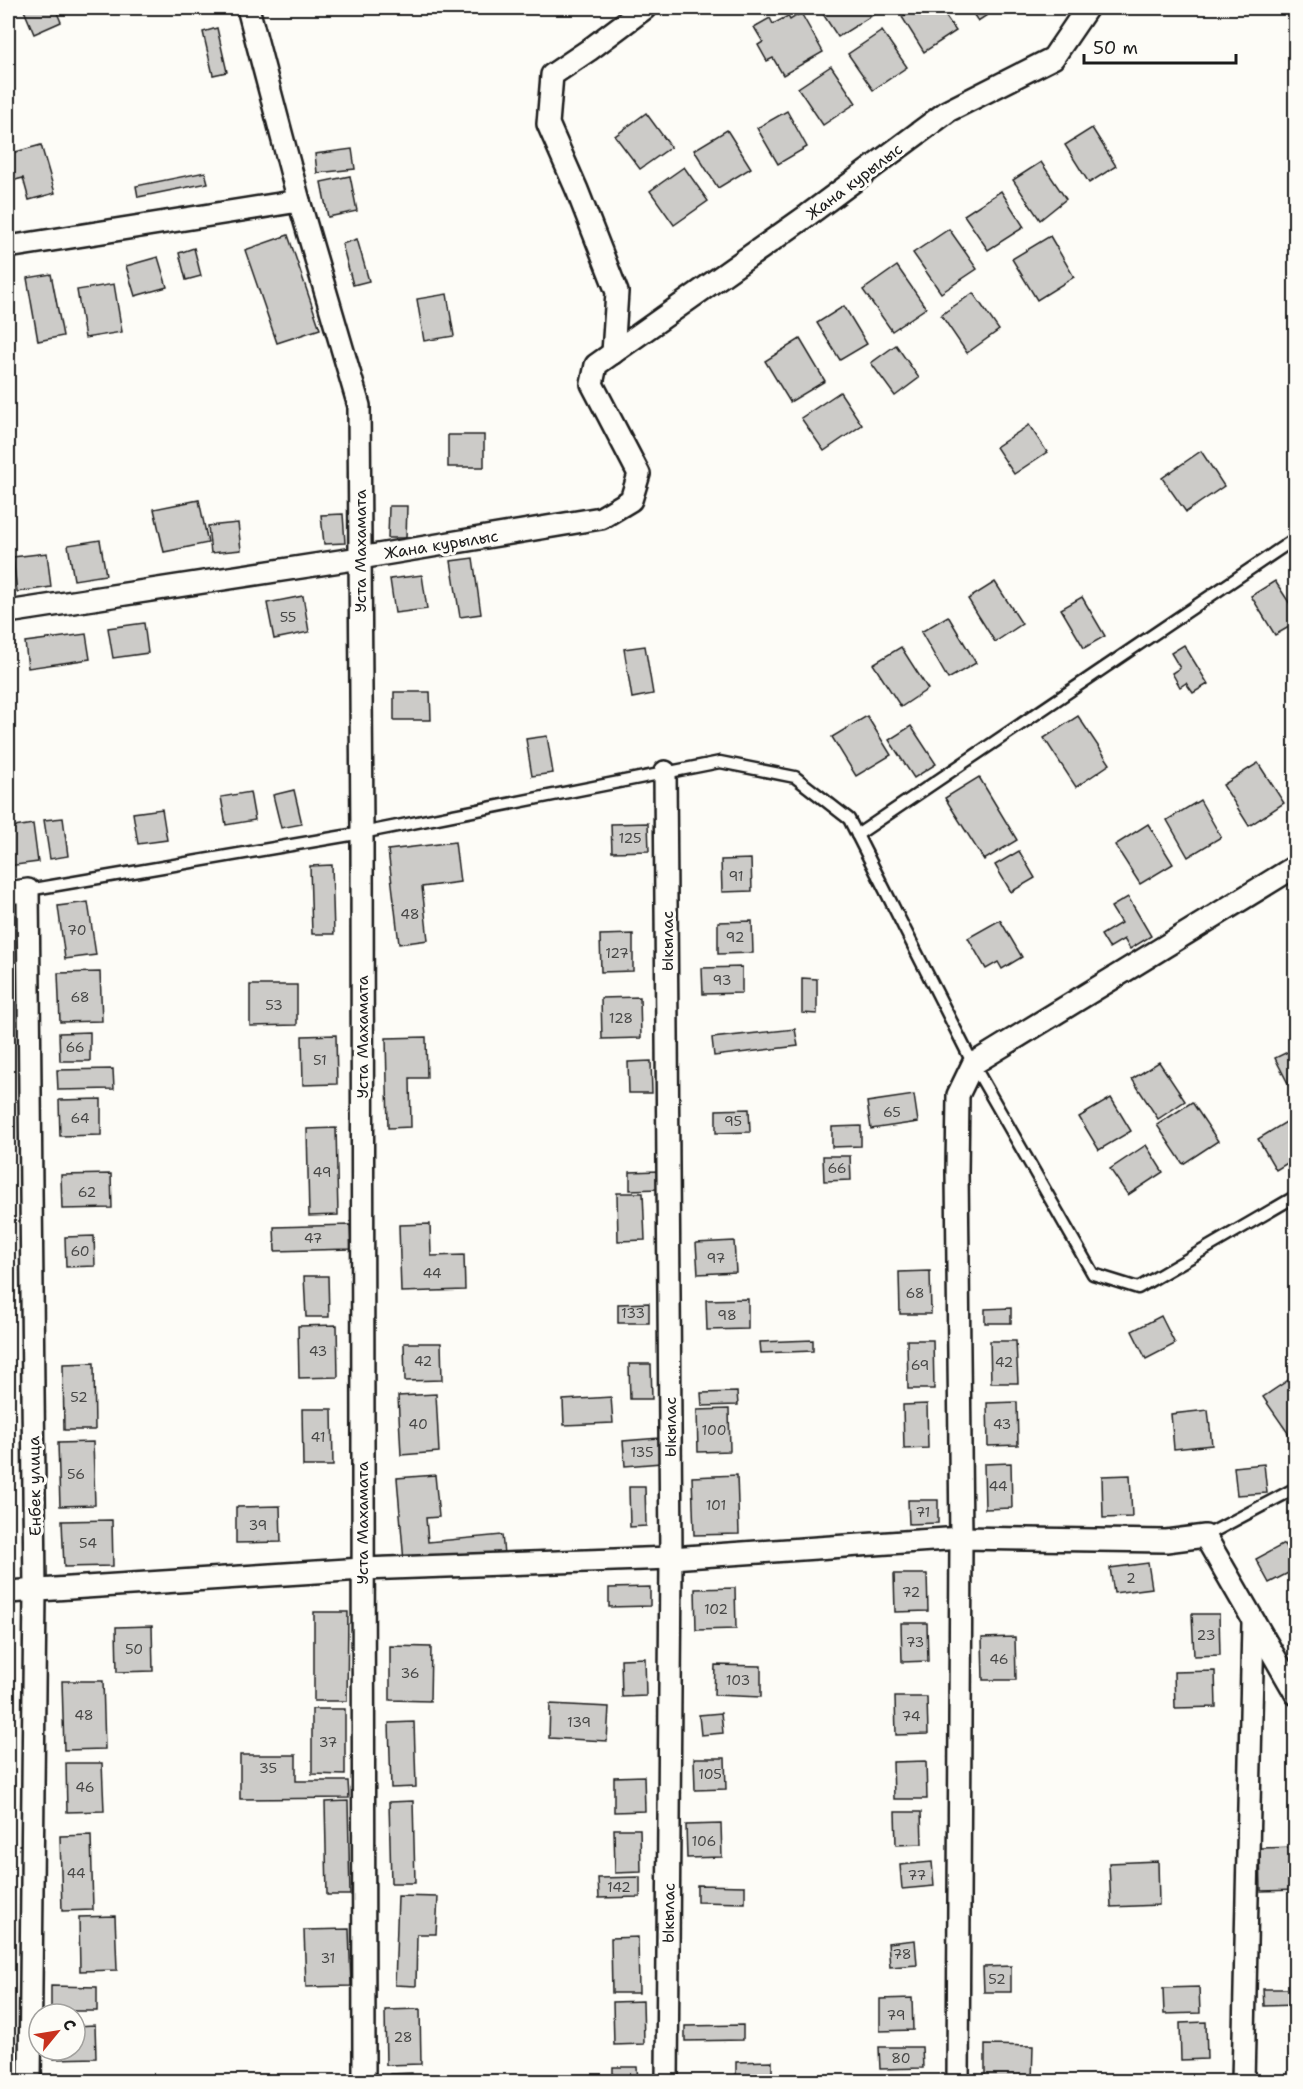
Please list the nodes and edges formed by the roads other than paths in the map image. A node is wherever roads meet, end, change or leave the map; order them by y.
1 (248, 8) edge
2 (645, 8) edge
3 (1086, 8) edge
4 (299, 201) junction
5 (8, 247) edge
6 (613, 353) junction
7 (1296, 538) edge
8 (360, 558) junction
9 (8, 612) edge
10 (665, 772) junction
11 (362, 833) junction
12 (857, 836) junction
13 (1296, 866) edge
14 (28, 890) junction
15 (8, 893) edge
16 (973, 1064) junction
17 (1296, 1196) edge
18 (1296, 1488) edge
19 (1205, 1536) junction
20 (961, 1538) junction
21 (671, 1558) junction
22 (362, 1569) junction
23 (35, 1591) junction
24 (8, 1592) edge
25 (1252, 1622) junction
26 (1296, 1694) edge
27 (30, 2082) edge
28 (364, 2082) edge
29 (667, 2082) edge
30 (958, 2082) edge
31 (1243, 2082) edge

1 - 4 street, Уста Махамата
2 - 6 street
3 - 6 street, Жана курылыс
4 - 5 street
4 - 8 street, Уста Махамата
6 - 8 street, Жана курылыс
7 - 12 lane
8 - 9 street, Жана курылыс
8 - 11 street, Уста Махамата
10 - 11 lane
10 - 12 lane
10 - 21 street, Ыкылас
11 - 14 lane
11 - 22 street, Уста Махамата
12 - 16 lane
13 - 16 street
14 - 15 street
14 - 23 street, Енбек улица
16 - 17 lane
16 - 20 street
18 - 19 lane
19 - 20 street
19 - 25 street
20 - 21 street
20 - 30 street
21 - 22 street
21 - 29 street, Ыкылас
22 - 23 street
22 - 28 street, Уста Махамата
23 - 24 street
23 - 27 street, Енбек улица
25 - 26 street
25 - 31 street

